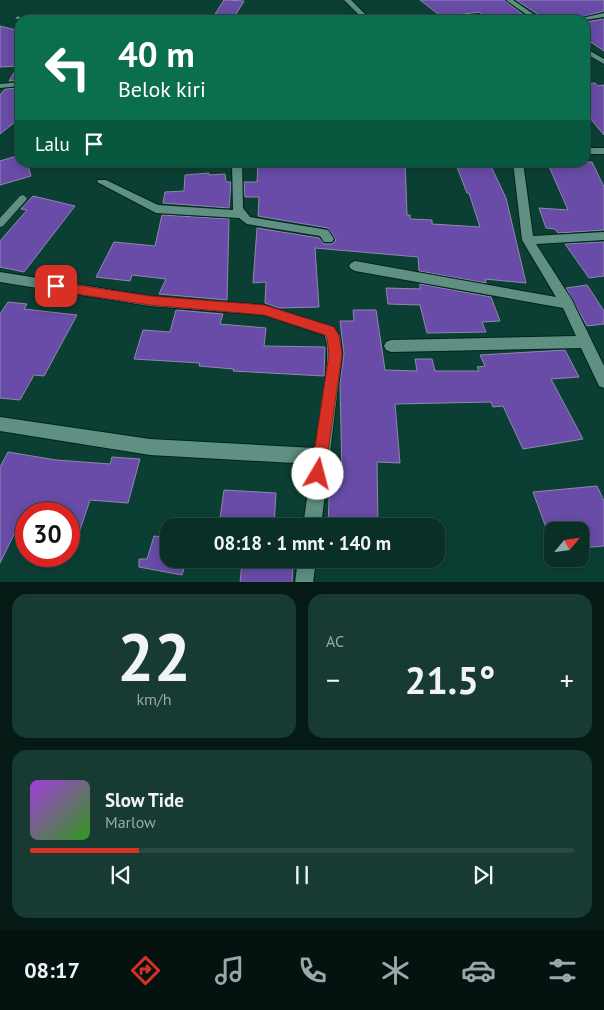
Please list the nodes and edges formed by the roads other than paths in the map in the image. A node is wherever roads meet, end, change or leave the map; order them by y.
1 (347, 0) edge
2 (509, 0) edge
3 (363, 15) edge
4 (532, 15) edge
5 (604, 15) edge
6 (590, 18) edge
7 (590, 53) edge
8 (604, 62) edge
9 (15, 84) edge
10 (0, 86) edge
11 (237, 167) edge
12 (519, 167) edge
13 (102, 182) dead end
14 (23, 198) dead end
15 (240, 214) junction
16 (0, 224) edge
17 (604, 236) edge
18 (328, 239) dead end
19 (528, 240) junction
20 (355, 266) dead end
21 (0, 277) edge
22 (567, 304) junction
23 (585, 342) junction
24 (391, 346) dead end
25 (604, 381) edge
26 (0, 424) edge
27 (321, 456) junction
28 (313, 518) edge
29 (306, 568) edge
30 (304, 582) edge

1 - 3 street
2 - 4 street
5 - 6 street
7 - 8 street
9 - 10 street
11 - 15 street
12 - 19 street
13 - 15 street
14 - 16 lane
15 - 18 street
17 - 19 street
19 - 22 street
20 - 22 street
21 - 27 street
22 - 23 street
23 - 24 street
23 - 25 street
26 - 27 street
27 - 28 street
29 - 30 street

